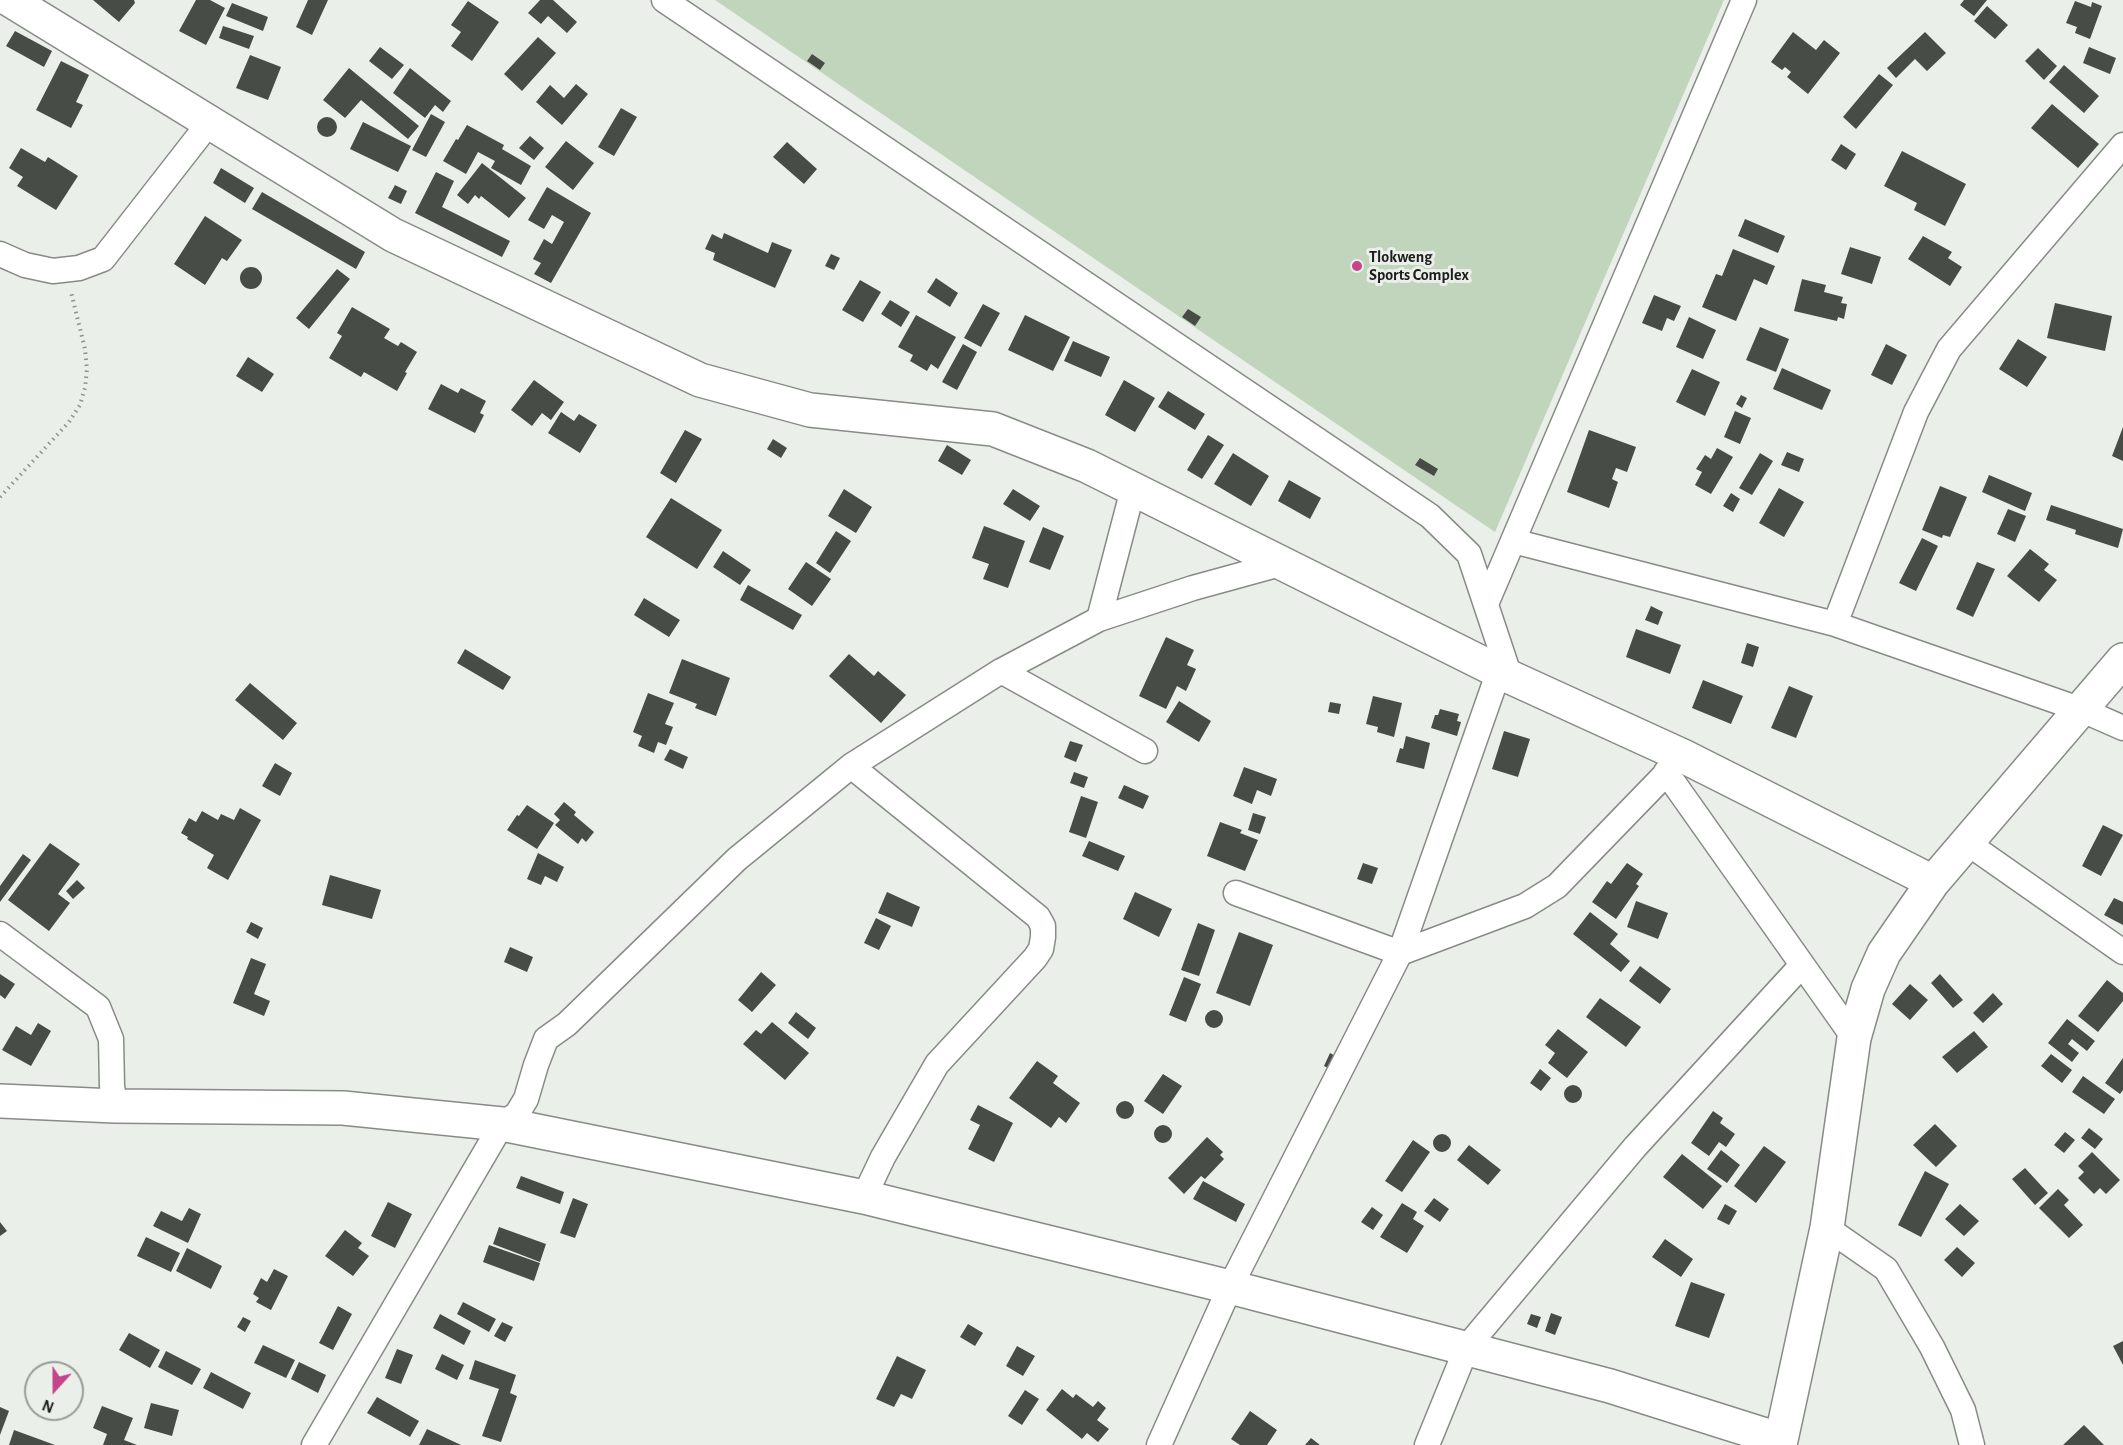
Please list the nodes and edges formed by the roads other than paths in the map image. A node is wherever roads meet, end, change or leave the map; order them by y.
1 (10, 0) edge
2 (664, 0) edge
3 (1744, 0) edge
4 (209, 123) junction
5 (2123, 145) edge
6 (0, 254) edge
7 (1133, 489) junction
8 (1513, 541) junction
9 (1284, 563) junction
10 (1486, 604) junction
11 (1099, 619) junction
12 (1835, 624) junction
13 (2123, 660) edge
14 (1001, 670) junction
15 (1505, 674) junction
16 (2082, 710) junction
17 (2123, 728) edge
18 (1144, 751) dead end
19 (1675, 764) junction
20 (851, 766) junction
21 (1966, 842) junction
22 (1933, 882) junction
23 (1236, 893) dead end
24 (0, 934) edge
25 (2123, 952) edge
26 (1400, 953) junction
27 (1802, 965) junction
28 (1854, 1038) junction
29 (113, 1096) junction
30 (0, 1101) edge
31 (502, 1124) junction
32 (864, 1197) junction
33 (1827, 1228) junction
34 (1230, 1287) junction
35 (1467, 1347) junction
36 (1779, 1442) edge
37 (314, 1445) edge
38 (1159, 1445) edge
39 (1427, 1445) edge
40 (1972, 1445) edge

1 - 4 street
2 - 10 street
3 - 8 street
4 - 6 street
4 - 7 street
5 - 12 street
7 - 9 street
7 - 11 street
8 - 10 street
8 - 12 street
9 - 11 street
9 - 15 street
10 - 15 street
11 - 14 street
12 - 16 street
13 - 16 street
14 - 18 street
14 - 20 street
15 - 19 street
15 - 26 street
16 - 17 street
16 - 21 street
19 - 22 street
19 - 26 street
19 - 27 street
20 - 31 street
20 - 32 street
21 - 22 street
21 - 25 street
22 - 28 street
23 - 26 street
24 - 29 street
26 - 34 street
27 - 28 street
27 - 35 street
28 - 33 street
29 - 30 street
29 - 31 street
31 - 32 street
31 - 37 street
32 - 34 street
33 - 36 street
33 - 40 street
34 - 35 street
34 - 38 street
35 - 36 street
35 - 39 street

